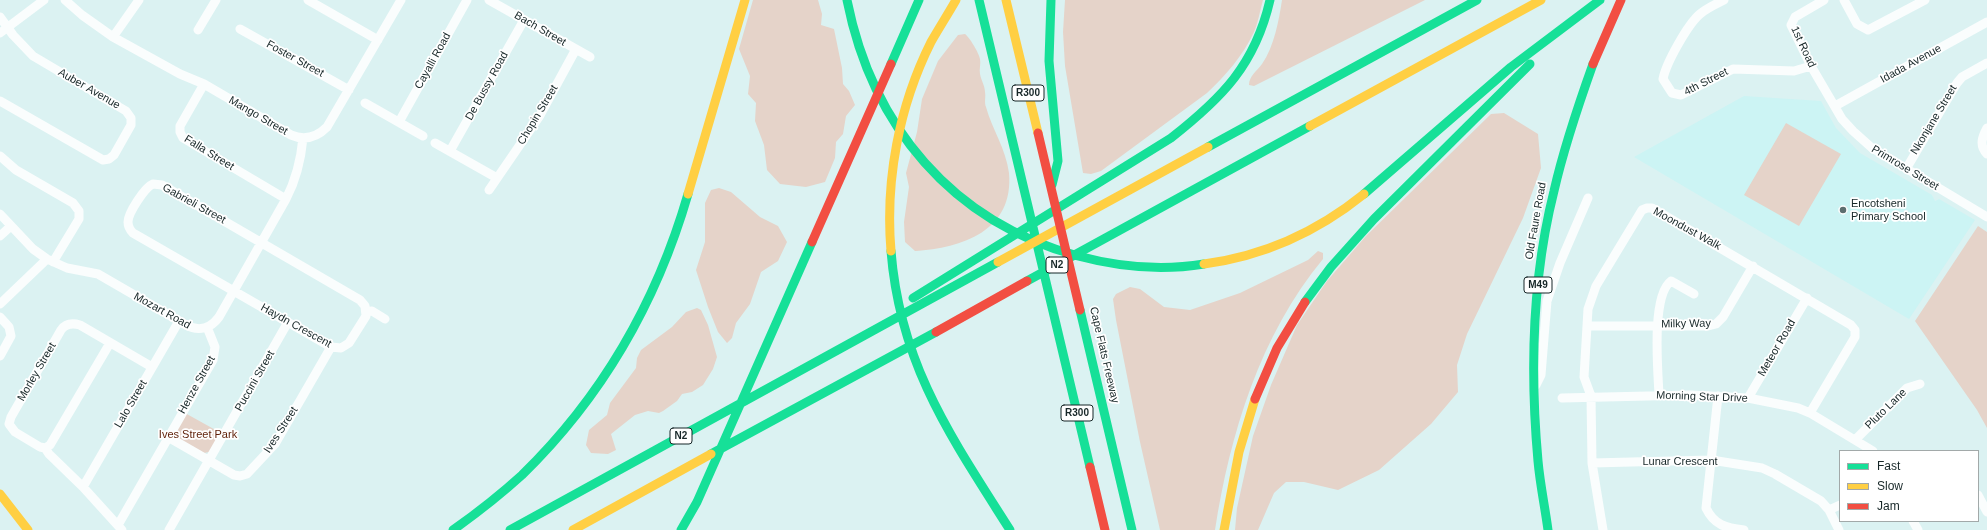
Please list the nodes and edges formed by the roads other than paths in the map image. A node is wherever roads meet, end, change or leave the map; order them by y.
1 (44, 0) edge
2 (65, 0) edge
3 (139, 0) edge
4 (216, 0) edge
5 (308, 0) edge
6 (401, 0) edge
7 (467, 0) edge
8 (489, 0) edge
9 (745, 0) edge
10 (919, 0) edge
11 (956, 0) edge
12 (979, 0) edge
13 (1006, 0) edge
14 (1051, 0) edge
15 (1270, 0) edge
16 (1478, 0) edge
17 (1541, 0) edge
18 (1600, 0) edge
19 (1621, 0) edge
20 (1724, 0) edge
21 (1824, 0) edge
22 (1844, 0) edge
23 (1925, 0) edge
24 (848, 2) edge
25 (0, 17) edge
26 (524, 20) junction
27 (1987, 22) edge
28 (1567, 25) junction
29 (240, 28) dead end
30 (3, 29) edge
31 (198, 30) dead end
32 (113, 37) junction
33 (378, 40) junction
34 (576, 49) junction
35 (590, 57) dead end
36 (1987, 63) edge
37 (1811, 66) junction
38 (204, 84) junction
39 (349, 90) junction
40 (0, 101) edge
41 (365, 103) dead end
42 (1835, 106) junction
43 (399, 122) junction
44 (1987, 128) edge
45 (423, 136) dead end
46 (303, 138) junction
47 (435, 143) dead end
48 (450, 151) junction
49 (1987, 154) edge
50 (0, 156) edge
51 (1906, 168) junction
52 (497, 178) junction
53 (1051, 186) junction
54 (489, 190) dead end
55 (1588, 198) dead end
56 (286, 199) junction
57 (0, 214) edge
58 (1987, 217) edge
59 (11, 226) junction
60 (0, 236) edge
61 (261, 243) junction
62 (50, 260) junction
63 (1753, 266) junction
64 (233, 292) junction
65 (1694, 294) dead end
66 (1807, 298) junction
67 (0, 304) edge
68 (366, 312) junction
69 (0, 317) edge
70 (385, 319) dead end
71 (179, 322) junction
72 (288, 322) junction
73 (1658, 325) junction
74 (1587, 326) junction
75 (207, 327) junction
76 (853, 342) junction
77 (110, 343) junction
78 (331, 347) junction
79 (0, 356) edge
80 (152, 367) junction
81 (1920, 384) dead end
82 (1533, 388) junction
83 (1659, 395) junction
84 (1591, 396) junction
85 (1718, 396) junction
86 (1562, 398) dead end
87 (1748, 398) junction
88 (1810, 413) junction
89 (168, 437) junction
90 (1856, 439) junction
91 (45, 448) junction
92 (1872, 450) edge
93 (209, 460) junction
94 (1711, 460) junction
95 (1592, 463) junction
96 (83, 487) junction
97 (0, 494) edge
98 (1979, 497) edge
99 (1839, 505) edge
100 (1829, 510) junction
101 (1987, 512) edge
102 (120, 528) edge
103 (28, 530) edge
104 (169, 530) edge
105 (453, 530) edge
106 (510, 530) edge
107 (573, 530) edge
108 (681, 530) edge
109 (1010, 530) edge
110 (1105, 530) edge
111 (1132, 530) edge
112 (1224, 530) edge
113 (1548, 530) edge
114 (1603, 530) edge
115 (1744, 530) edge
116 (1839, 530) edge

1 - 30 street
2 - 32 street, Mango Street
3 - 32 street
4 - 31 street
5 - 33 street
6 - 33 street
7 - 43 street, Cayalli Road
8 - 26 street, Bach Street
9 - 105 main road
10 - 108 main road
11 - 109 main road
12 - 110 main road, R300
13 - 53 main road, R300
14 - 53 main road
15 - 76 main road
16 - 76 main road, N2
17 - 107 main road, N2
18 - 28 main road
19 - 82 main road, Old Faure Road / M49
20 - 37 street, 4th Street
21 - 37 street, 1st Road
22 - 23 street
24 - 28 main road
25 - 30 street
26 - 34 street, Bach Street
26 - 48 street, De Bussy Road
27 - 42 street, Idada Avenue
28 - 112 main road
29 - 39 street, Foster Street
30 - 40 street, Auber Avenue
32 - 38 street, Mango Street
33 - 39 street
34 - 35 street, Bach Street
34 - 52 street, Chopin Street
36 - 51 street, Nkonjane Street
37 - 42 street, 1st Road
38 - 46 street, Mango Street
38 - 56 street, Falla Street
39 - 46 street
41 - 43 street
42 - 51 street, Primrose Street
43 - 45 street
44 - 49 street
46 - 56 street, Mozart Road
47 - 48 street
48 - 52 street
50 - 62 street
51 - 58 street, Primrose Street
52 - 54 street, Chopin Street
53 - 111 main road, Cape Flats Freeway / R300
55 - 82 street
56 - 61 street, Mozart Road
57 - 59 street, Mozart Road
59 - 60 street
59 - 62 street, Mozart Road
61 - 64 street, Mozart Road
61 - 64 street, Gabrieli Street
61 - 68 street
62 - 67 street
62 - 71 street, Mozart Road
63 - 66 street, Moondust Walk
63 - 73 street, Milky Way
63 - 74 street, Moondust Walk
64 - 72 street, Haydn Crescent
64 - 75 street, Mozart Road
65 - 73 street
66 - 87 street, Meteor Road
66 - 88 street, Moondust Walk
68 - 70 street
68 - 78 street, Haydn Crescent
69 - 79 street
71 - 75 street, Mozart Road
71 - 80 street, Lalo Street
72 - 78 street, Haydn Crescent
72 - 93 street, Puccini Street
73 - 74 street, Milky Way
73 - 83 street
74 - 84 street, Moondust Walk
75 - 89 street, Henze Street
76 - 106 main road, N2
77 - 80 street, Morley Street
77 - 91 street
77 - 91 street, Morley Street
78 - 93 street, Ives Street
80 - 96 street, Lalo Street
81 - 90 street, Pluto Lane
82 - 113 main road, Old Faure Road / M49
83 - 84 street, Morning Star Drive
83 - 85 street, Morning Star Drive
84 - 86 street, Morning Star Drive
84 - 95 street, Moondust Walk
85 - 87 street, Morning Star Drive
85 - 94 street
87 - 88 street, Morning Star Drive
88 - 90 street, Morning Star Drive
89 - 93 street, Ives Street
89 - 102 street, Henze Street
90 - 92 street, Morning Star Drive
91 - 96 street, Morley Street
93 - 104 street
94 - 95 street, Lunar Crescent
94 - 100 street, Lunar Crescent
94 - 115 street
95 - 114 street, Moondust Walk
96 - 102 street
97 - 103 main road
98 - 101 street
99 - 100 street
100 - 116 street, Lunar Crescent

